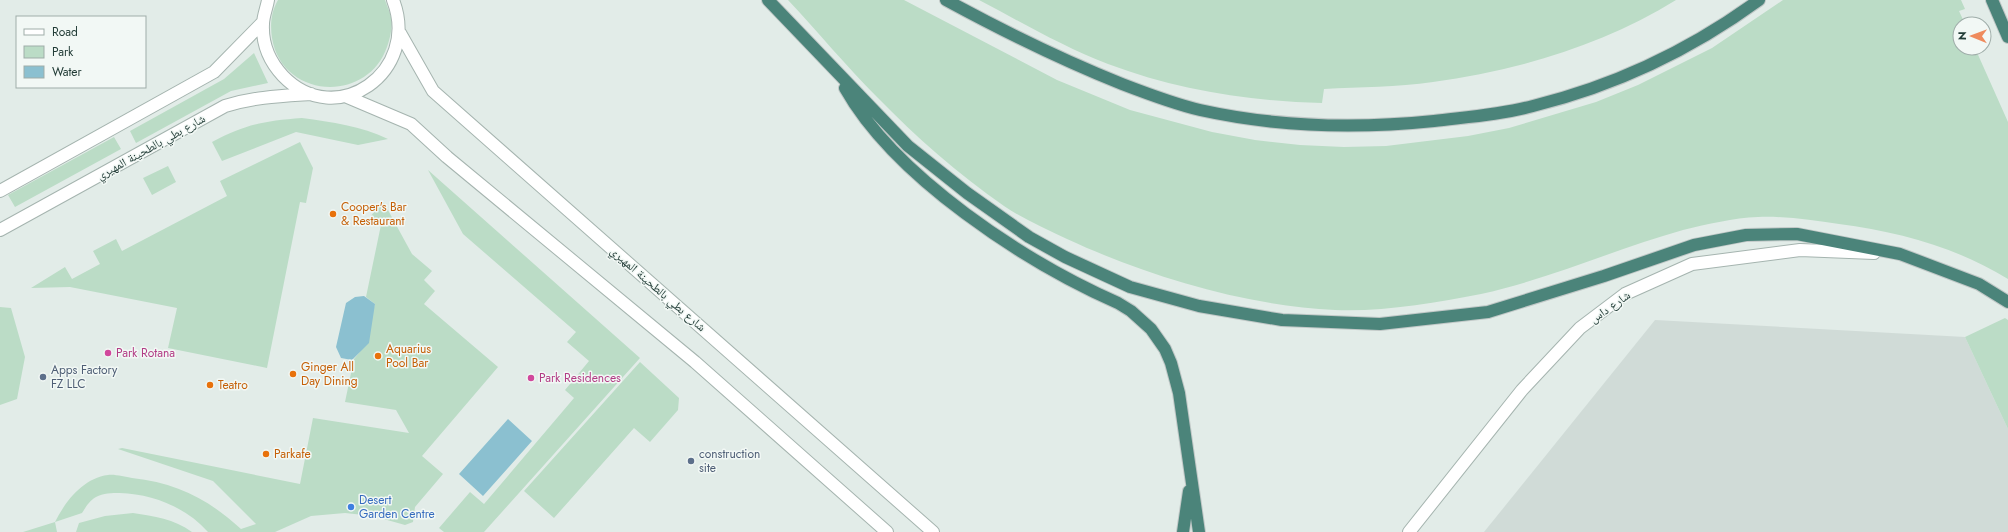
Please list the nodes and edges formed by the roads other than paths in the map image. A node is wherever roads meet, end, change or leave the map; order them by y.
1 (268, 0) edge
2 (393, 0) edge
3 (768, 0) edge
4 (946, 0) edge
5 (1759, 0) edge
6 (1992, 0) edge
7 (263, 22) junction
8 (2005, 27) edge
9 (400, 33) junction
10 (2008, 37) edge
11 (835, 71) junction
12 (311, 94) junction
13 (345, 96) junction
14 (0, 191) edge
15 (0, 230) edge
16 (1900, 254) junction
17 (2008, 302) edge
18 (1191, 480) junction
19 (887, 532) edge
20 (932, 532) edge
21 (1183, 532) edge
22 (1199, 532) edge
23 (1409, 532) edge

1 - 7 street
2 - 9 street
3 - 11 highway
4 - 5 highway
6 - 8 highway
7 - 12 street
7 - 14 street
8 - 10 highway
9 - 13 street
9 - 20 street, شارع بطي بالطحينة المهيري
11 - 16 highway
11 - 18 highway
12 - 13 street
12 - 15 street, شارع بطي بالطحينة المهيري
13 - 19 street
16 - 17 highway
16 - 23 street, شارع داس
18 - 21 highway
18 - 22 highway

